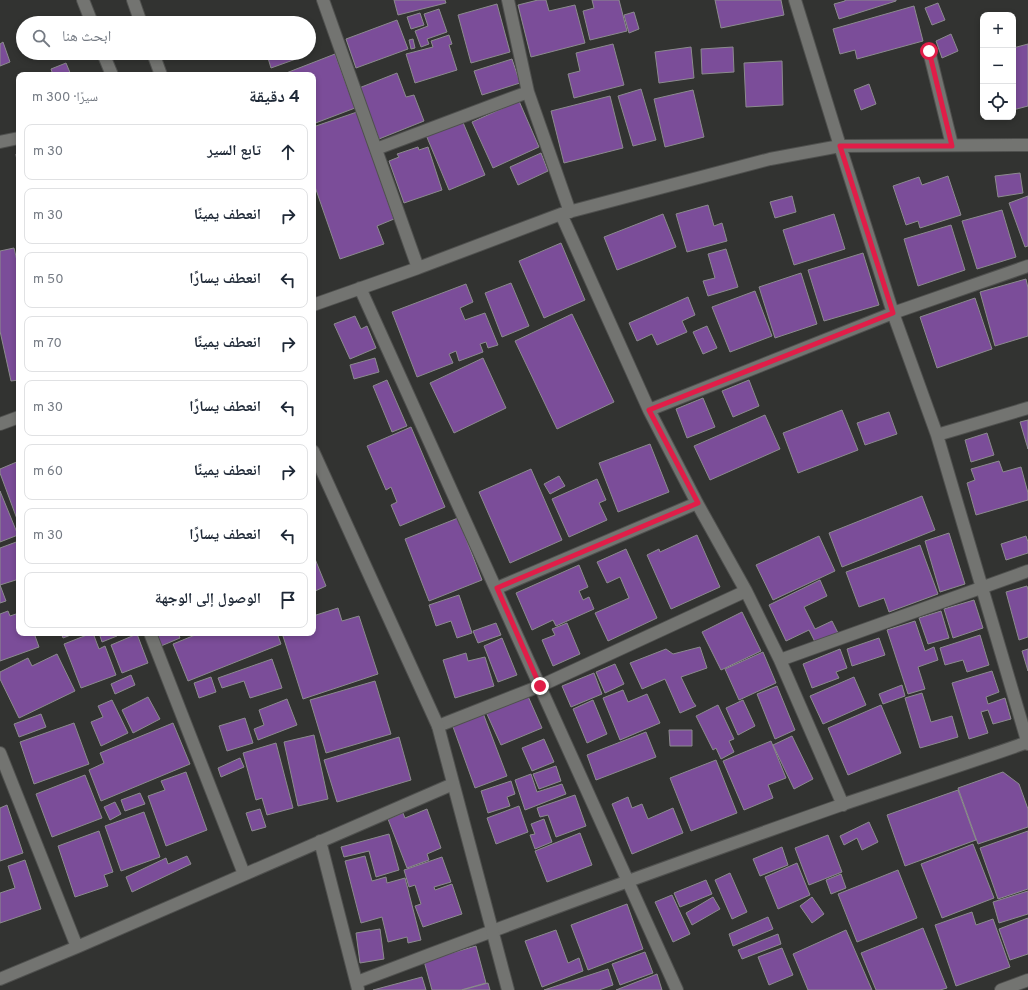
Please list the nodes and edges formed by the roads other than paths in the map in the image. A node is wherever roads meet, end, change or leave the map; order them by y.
1 (83, 0) edge
2 (133, 0) edge
3 (323, 0) edge
4 (508, 0) edge
5 (795, 0) edge
6 (89, 16) edge
7 (139, 16) edge
8 (929, 51) dead end
9 (107, 60) edge
10 (156, 60) edge
11 (111, 72) edge
12 (160, 72) edge
13 (528, 92) junction
14 (16, 139) edge
15 (0, 142) edge
16 (1028, 145) edge
17 (840, 146) junction
18 (952, 146) junction
19 (376, 149) junction
20 (565, 213) junction
21 (1028, 266) edge
22 (418, 268) junction
23 (360, 288) junction
24 (316, 305) edge
25 (893, 313) junction
26 (1028, 408) edge
27 (649, 410) junction
28 (16, 418) edge
29 (0, 424) edge
30 (937, 435) junction
31 (316, 458) edge
32 (698, 503) junction
33 (1028, 571) edge
34 (982, 587) junction
35 (497, 588) junction
36 (746, 591) junction
37 (151, 636) edge
38 (780, 660) junction
39 (540, 686) junction
40 (438, 726) junction
41 (1028, 743) edge
42 (0, 753) edge
43 (453, 784) junction
44 (843, 805) junction
45 (320, 841) junction
46 (244, 874) junction
47 (628, 881) junction
48 (492, 931) junction
49 (77, 947) junction
50 (0, 979) edge
51 (1028, 980) edge
52 (358, 986) edge
53 (508, 990) edge
54 (677, 990) edge
55 (1002, 990) edge

1 - 6 street
2 - 7 street
3 - 19 street
4 - 13 street
5 - 17 street
8 - 18 street
9 - 11 street
10 - 12 street
13 - 19 street
13 - 20 street
14 - 15 street
16 - 18 street
17 - 18 street
17 - 20 street
17 - 25 street
19 - 22 street
20 - 22 street
20 - 27 street
21 - 25 street
22 - 23 street
23 - 24 street
23 - 35 street
25 - 27 street
25 - 30 street
26 - 30 street
27 - 32 street
28 - 29 street
30 - 34 street
31 - 40 street
32 - 35 street
32 - 36 street
33 - 34 street
34 - 38 street
34 - 41 street
35 - 39 street
36 - 38 street
36 - 39 street
37 - 46 street
38 - 44 street
39 - 40 street
39 - 47 street
40 - 43 street
41 - 44 street
42 - 49 street
43 - 45 street
43 - 48 street
44 - 47 street
45 - 46 street
45 - 52 street
46 - 49 street
47 - 48 street
47 - 54 street
48 - 52 street
48 - 53 street
49 - 50 street
51 - 55 street

